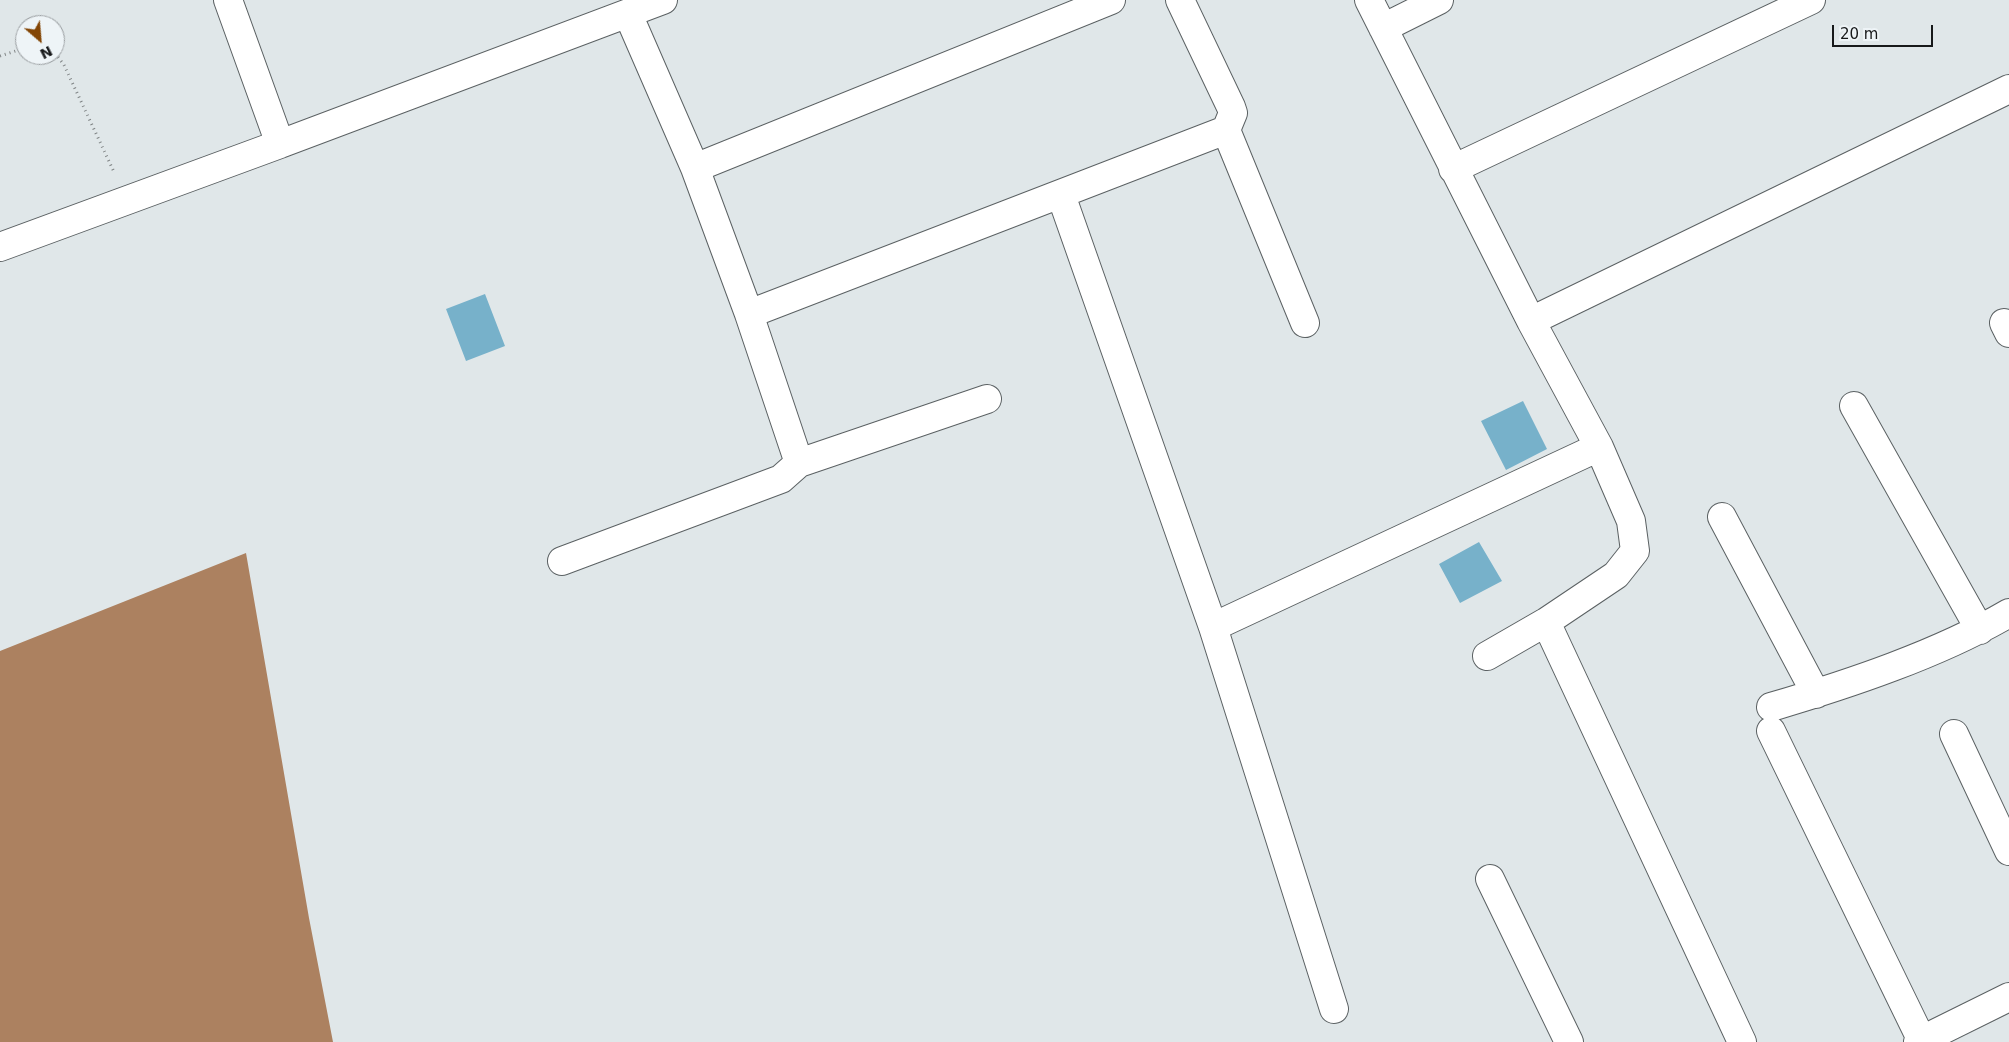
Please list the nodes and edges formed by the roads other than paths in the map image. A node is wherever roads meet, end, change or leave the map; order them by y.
1 (228, 0) edge
2 (1111, 0) edge
3 (1180, 0) edge
4 (1369, 0) edge
5 (1439, 0) edge
6 (1811, 0) edge
7 (645, 5) edge
8 (1383, 28) junction
9 (2009, 89) edge
10 (1226, 130) junction
11 (280, 144) junction
12 (695, 168) junction
13 (1454, 169) junction
14 (1061, 195) junction
15 (0, 247) edge
16 (750, 314) junction
17 (1531, 320) junction
18 (1305, 323) dead end
19 (987, 399) dead end
20 (1854, 406) dead end
21 (1600, 447) junction
22 (799, 463) junction
23 (1722, 517) dead end
24 (562, 561) dead end
25 (2009, 613) edge
26 (1546, 622) junction
27 (1213, 627) junction
28 (1980, 630) junction
29 (1487, 656) dead end
30 (1816, 694) junction
31 (1954, 734) dead end
32 (2009, 850) edge
33 (1490, 879) dead end
34 (2009, 996) edge
35 (1334, 1009) dead end
36 (1920, 1041) edge
37 (1569, 1042) edge
38 (1742, 1042) edge

1 - 11 street
2 - 12 street
3 - 10 street
4 - 8 street
5 - 8 street
6 - 13 street
7 - 11 street
7 - 12 street
8 - 13 street
9 - 17 street
10 - 14 street
10 - 18 street
11 - 15 street
12 - 16 street
13 - 17 street
14 - 16 street
14 - 27 street
16 - 22 street
17 - 21 street
19 - 22 street
20 - 28 street
21 - 26 street
21 - 27 street
22 - 24 street
23 - 30 street
25 - 28 street
26 - 29 street
26 - 38 street
27 - 35 street
28 - 30 street
30 - 36 street
31 - 32 street
33 - 37 street
34 - 36 street

